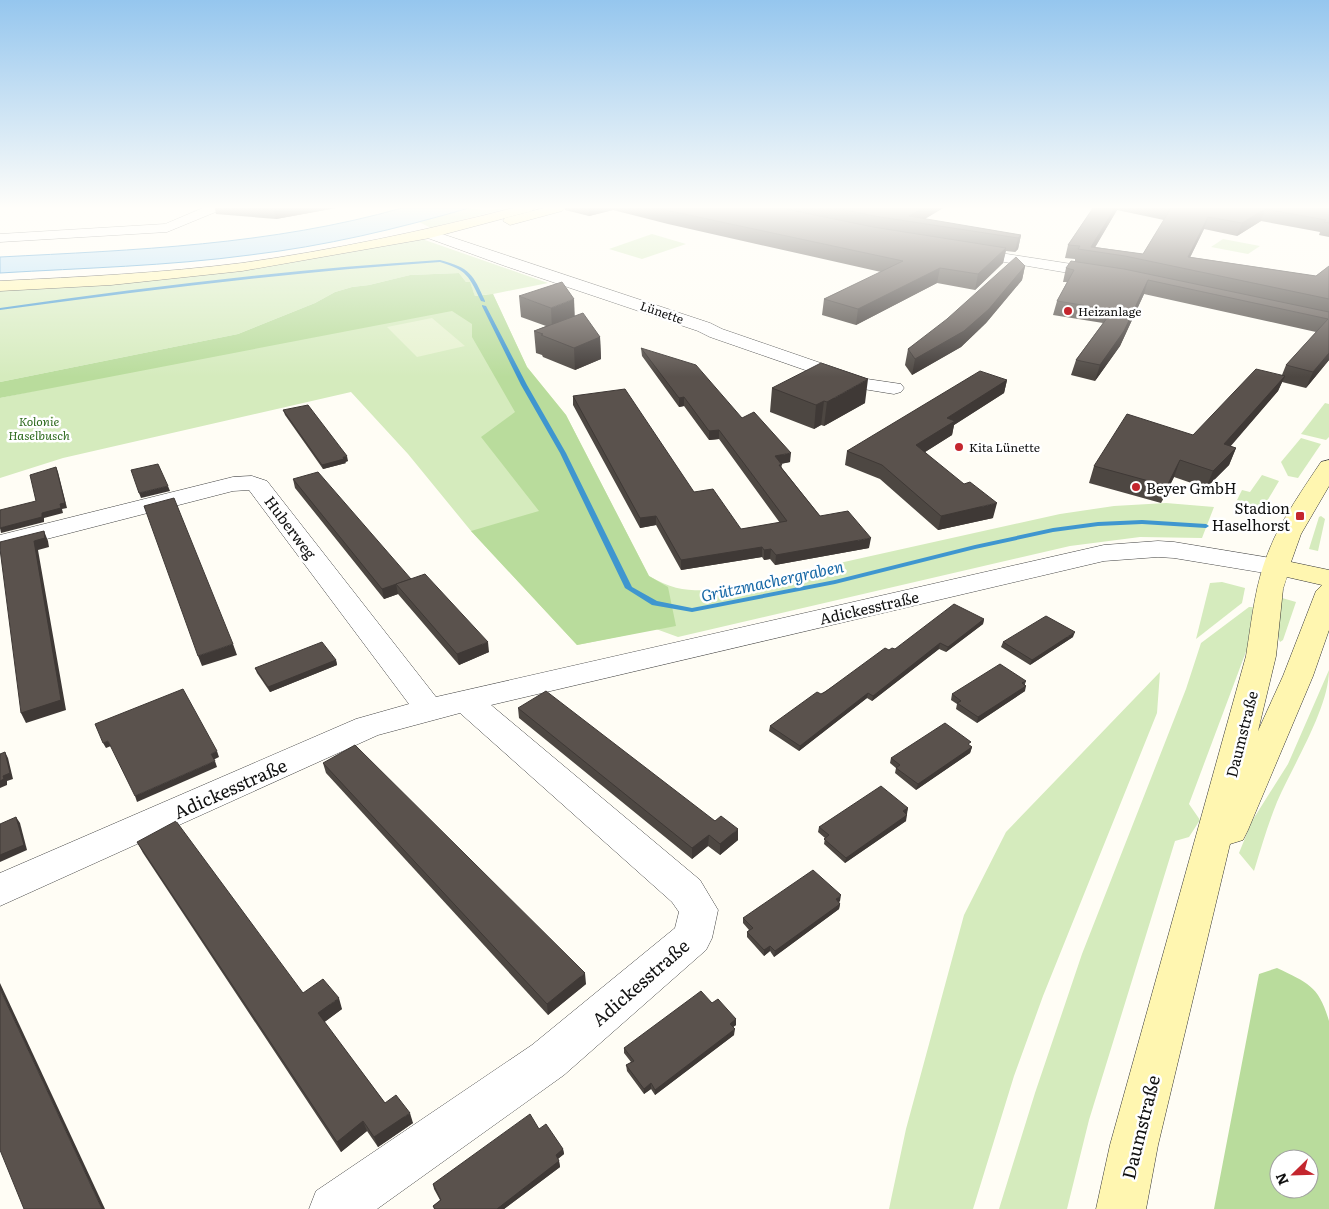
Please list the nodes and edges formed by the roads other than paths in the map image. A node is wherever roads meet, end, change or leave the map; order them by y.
1 (257, 264) edge
2 (514, 264) edge
3 (1049, 264) edge
4 (1121, 276) edge
5 (0, 286) edge
6 (894, 388) dead end
7 (1329, 467) edge
8 (0, 543) edge
9 (1277, 566) junction
10 (1329, 578) edge
11 (1329, 590) edge
12 (464, 700) junction
13 (429, 709) junction
14 (0, 890) edge
15 (1199, 900) junction
16 (334, 1209) edge
17 (1121, 1209) edge

1 - 5 main road
2 - 6 street, Lünette
3 - 4 street
7 - 9 main road, Daumstraße
8 - 13 street, Huberweg
9 - 10 main road
9 - 12 street, Adickesstraße
9 - 15 main road, Daumstraße
11 - 15 main road, Daumstraße
12 - 13 street, Adickesstraße
12 - 16 street, Adickesstraße
13 - 14 street, Adickesstraße
15 - 17 main road, Daumstraße

